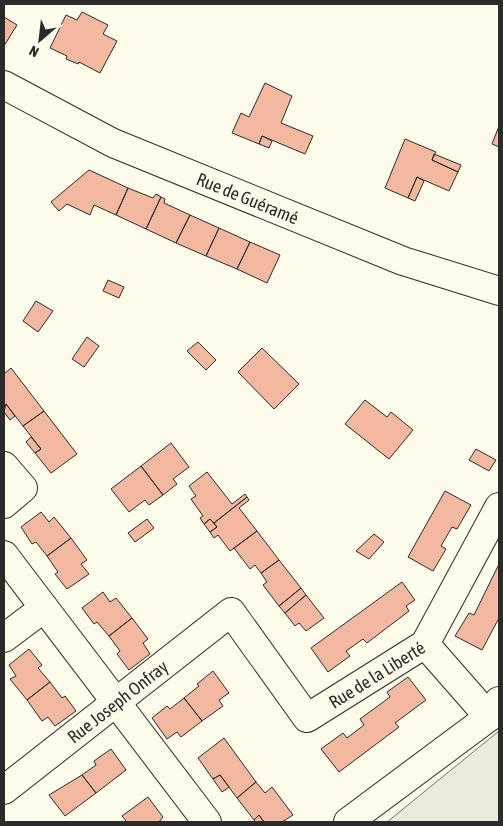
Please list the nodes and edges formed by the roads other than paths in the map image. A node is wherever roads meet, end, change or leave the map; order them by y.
1 (4, 85) edge
2 (499, 291) edge
3 (4, 466) edge
4 (4, 504) edge
5 (499, 507) edge
6 (4, 555) edge
7 (44, 608) junction
8 (231, 612) joint
9 (4, 638) edge
10 (424, 644) junction
11 (116, 702) junction
12 (494, 709) edge
13 (4, 790) edge
14 (207, 822) edge
15 (348, 822) edge

1 - 2 street, Rue de Guéramé
3 - 4 street
5 - 10 street, Rue de la Liberté
6 - 7 street
7 - 9 street
7 - 11 street
8 - 10 street, Rue de la Liberté
8 - 11 street, Rue Joseph Onfray
10 - 12 street
11 - 13 street, Rue Joseph Onfray
11 - 14 street
12 - 15 street

